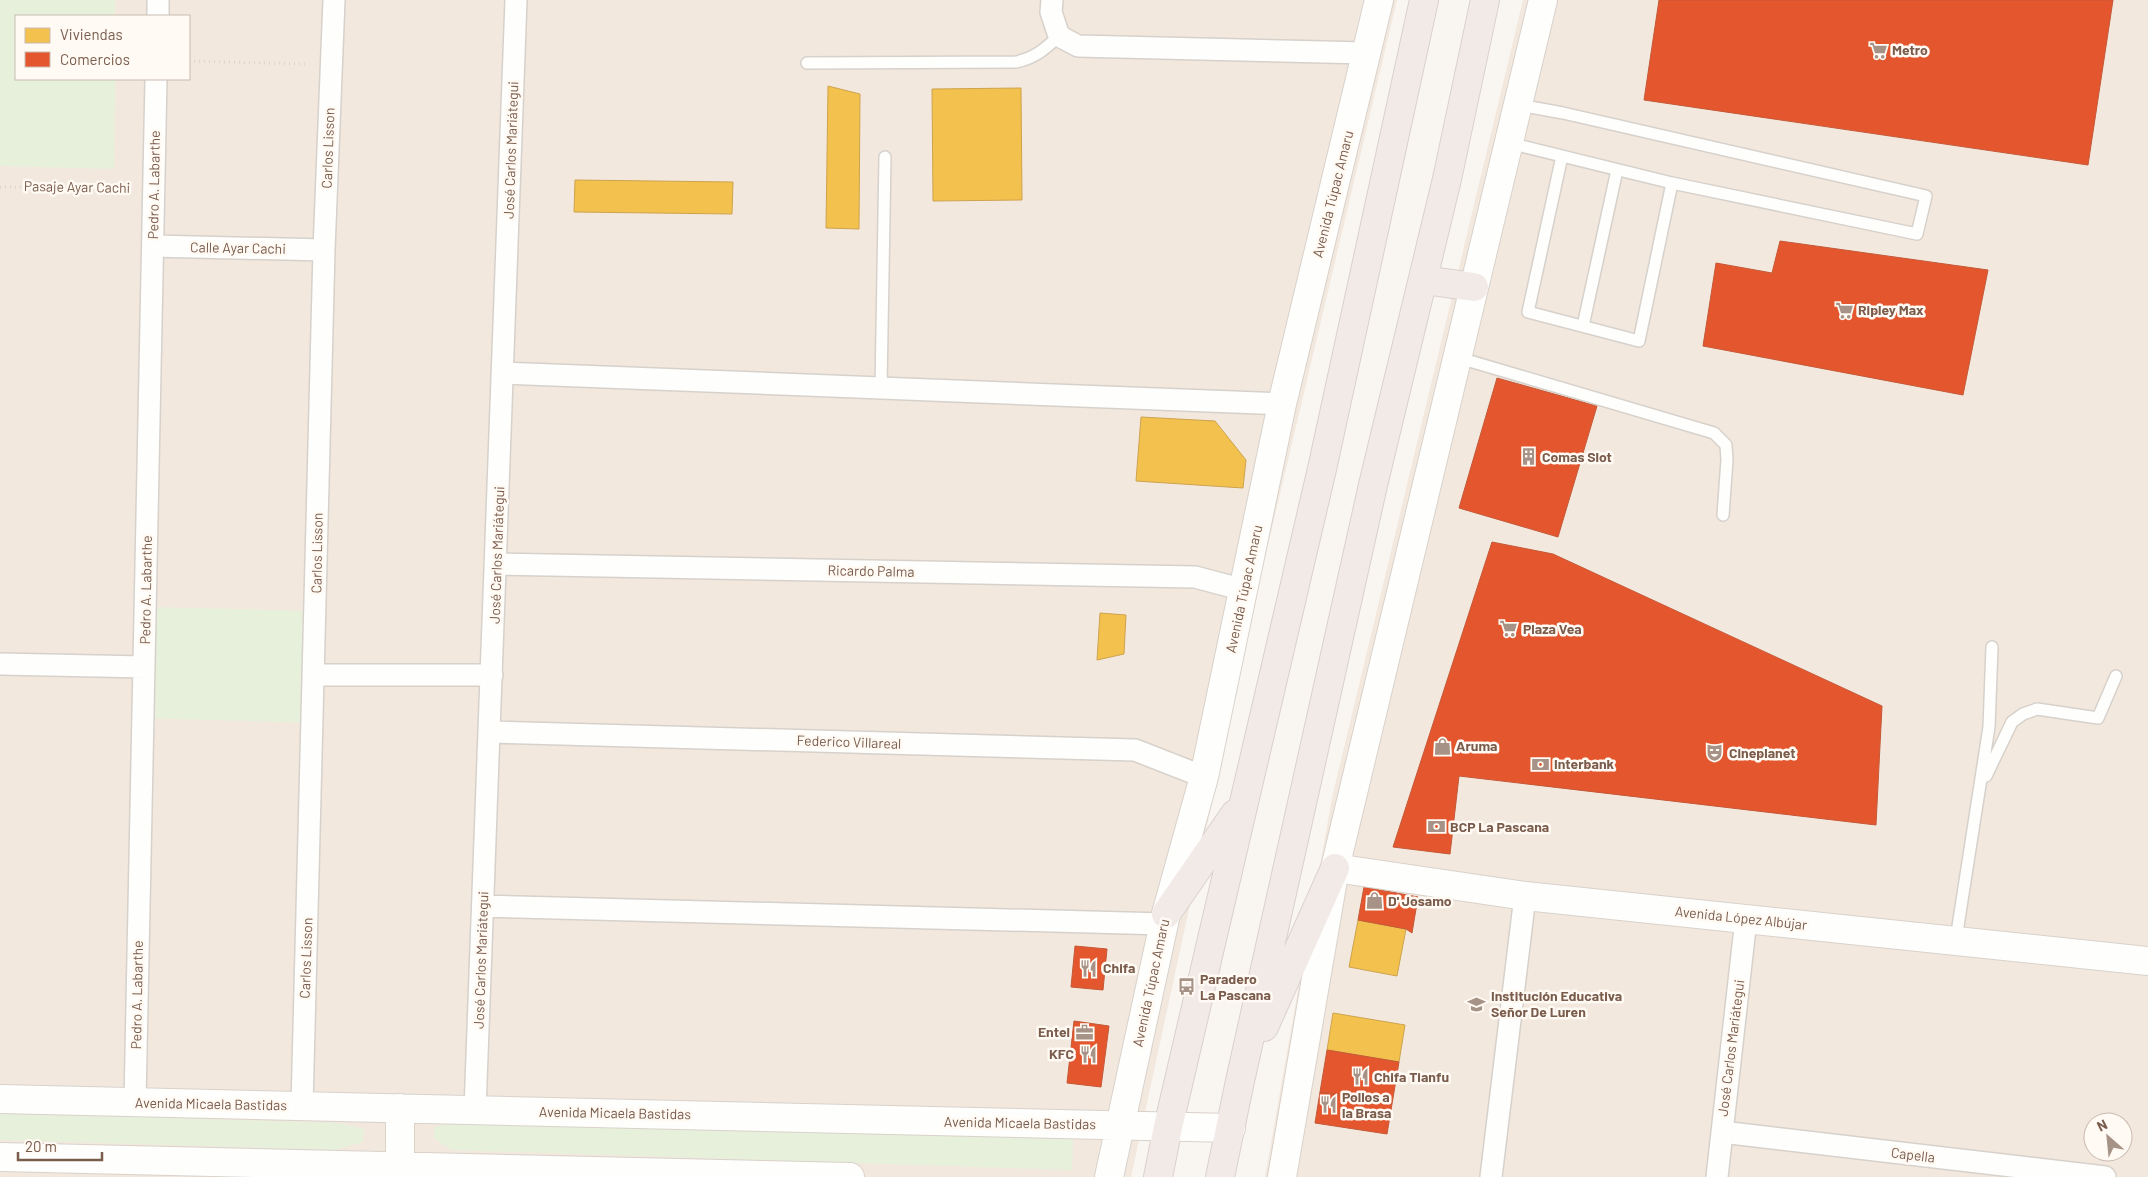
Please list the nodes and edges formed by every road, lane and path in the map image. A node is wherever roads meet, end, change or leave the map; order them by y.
1 (158, 0) edge
2 (334, 0) edge
3 (516, 0) edge
4 (1052, 0) edge
5 (1379, 0) edge
6 (1424, 0) edge
7 (1485, 0) edge
8 (1543, 0) edge
9 (158, 15) edge
10 (1058, 36) junction
11 (1367, 53) junction
12 (190, 61) edge
13 (807, 63) dead end
14 (331, 64) junction
15 (156, 80) edge
16 (1518, 105) junction
17 (1509, 143) junction
18 (1562, 156) junction
19 (885, 157) dead end
20 (1617, 170) junction
21 (1672, 183) junction
22 (0, 187) edge
23 (154, 188) junction
24 (153, 246) junction
25 (324, 250) junction
26 (1424, 280) junction
27 (1474, 287) junction
28 (1583, 326) junction
29 (1456, 357) junction
30 (504, 373) junction
31 (881, 388) junction
32 (1282, 404) junction
33 (1724, 515) dead end
34 (496, 564) junction
35 (1244, 590) junction
36 (1992, 647) dead end
37 (0, 664) edge
38 (144, 666) junction
39 (314, 675) junction
40 (492, 675) junction
41 (2116, 676) dead end
42 (490, 732) junction
43 (1204, 777) junction
44 (1979, 791) junction
45 (1242, 803) junction
46 (1335, 868) junction
47 (1525, 896) junction
48 (483, 906) junction
49 (1165, 919) junction
50 (1746, 919) junction
51 (1956, 939) junction
52 (2148, 961) edge
53 (1240, 1081) junction
54 (0, 1099) edge
55 (135, 1102) junction
56 (302, 1106) junction
57 (400, 1108) junction
58 (475, 1110) junction
59 (1119, 1126) junction
60 (1168, 1127) junction
61 (1231, 1128) junction
62 (1722, 1132) junction
63 (0, 1157) edge
64 (218, 1169) edge
65 (400, 1172) edge
66 (850, 1177) edge
67 (1108, 1177) edge
68 (1158, 1177) edge
69 (1220, 1177) edge
70 (1282, 1177) edge
71 (1490, 1177) edge
72 (1716, 1177) edge
73 (2105, 1177) edge

1 - 9 street
2 - 14 street, Carlos Lisson
3 - 30 street, José Carlos Mariátegui
4 - 10 street
5 - 11 street, Avenida Túpac Amaru
6 - 45 highway
7 - 26 highway
8 - 16 street
10 - 11 street
10 - 13 lane
11 - 32 street, Avenida Túpac Amaru
12 - 14 path
14 - 25 street, Carlos Lisson
15 - 23 street, Pedro A. Labarthe
16 - 17 street
16 - 21 lane
17 - 18 lane
17 - 27 street
18 - 20 lane
18 - 28 lane
19 - 31 lane
20 - 21 lane
20 - 28 lane
21 - 28 lane
22 - 23 path, Pasaje Ayar Cachi
23 - 24 street, Pedro A. Labarthe
24 - 25 street, Calle Ayar Cachi
24 - 38 street, Pedro A. Labarthe
25 - 39 street, Carlos Lisson
26 - 27 highway
26 - 53 highway
27 - 29 street
29 - 33 lane
29 - 46 street
30 - 31 street
30 - 34 street, José Carlos Mariátegui
31 - 32 street
32 - 35 street, Avenida Túpac Amaru
34 - 35 street, Ricardo Palma
34 - 40 street, José Carlos Mariátegui
35 - 43 street, Avenida Túpac Amaru
36 - 44 lane
37 - 38 street
38 - 55 street, Pedro A. Labarthe
39 - 40 street
39 - 56 street, Carlos Lisson
40 - 42 street, José Carlos Mariátegui
41 - 44 lane
42 - 43 street, Federico Villareal
42 - 48 street, José Carlos Mariátegui
43 - 49 street, Avenida Túpac Amaru
44 - 51 lane
45 - 49 highway
45 - 60 highway
46 - 47 street, Avenida López Albújar
46 - 53 highway
46 - 70 street
47 - 50 street, Avenida López Albújar
47 - 71 street
48 - 49 street
48 - 58 street, José Carlos Mariátegui
49 - 59 street, Avenida Túpac Amaru
50 - 51 street, Avenida López Albújar
50 - 62 street, José Carlos Mariátegui
51 - 52 street, Avenida López Albújar
53 - 61 highway
54 - 55 street, Avenida Micaela Bastidas
55 - 56 street, Avenida Micaela Bastidas
56 - 57 street, Avenida Micaela Bastidas
57 - 58 street, Avenida Micaela Bastidas
57 - 65 street
58 - 59 street, Avenida Micaela Bastidas
59 - 60 street, Avenida Micaela Bastidas
59 - 67 street, Avenida Túpac Amaru
60 - 61 street, Avenida Micaela Bastidas
60 - 68 highway
61 - 69 highway
62 - 72 street, José Carlos Mariátegui
62 - 73 street, Capella
63 - 64 street
64 - 65 street
65 - 66 street

